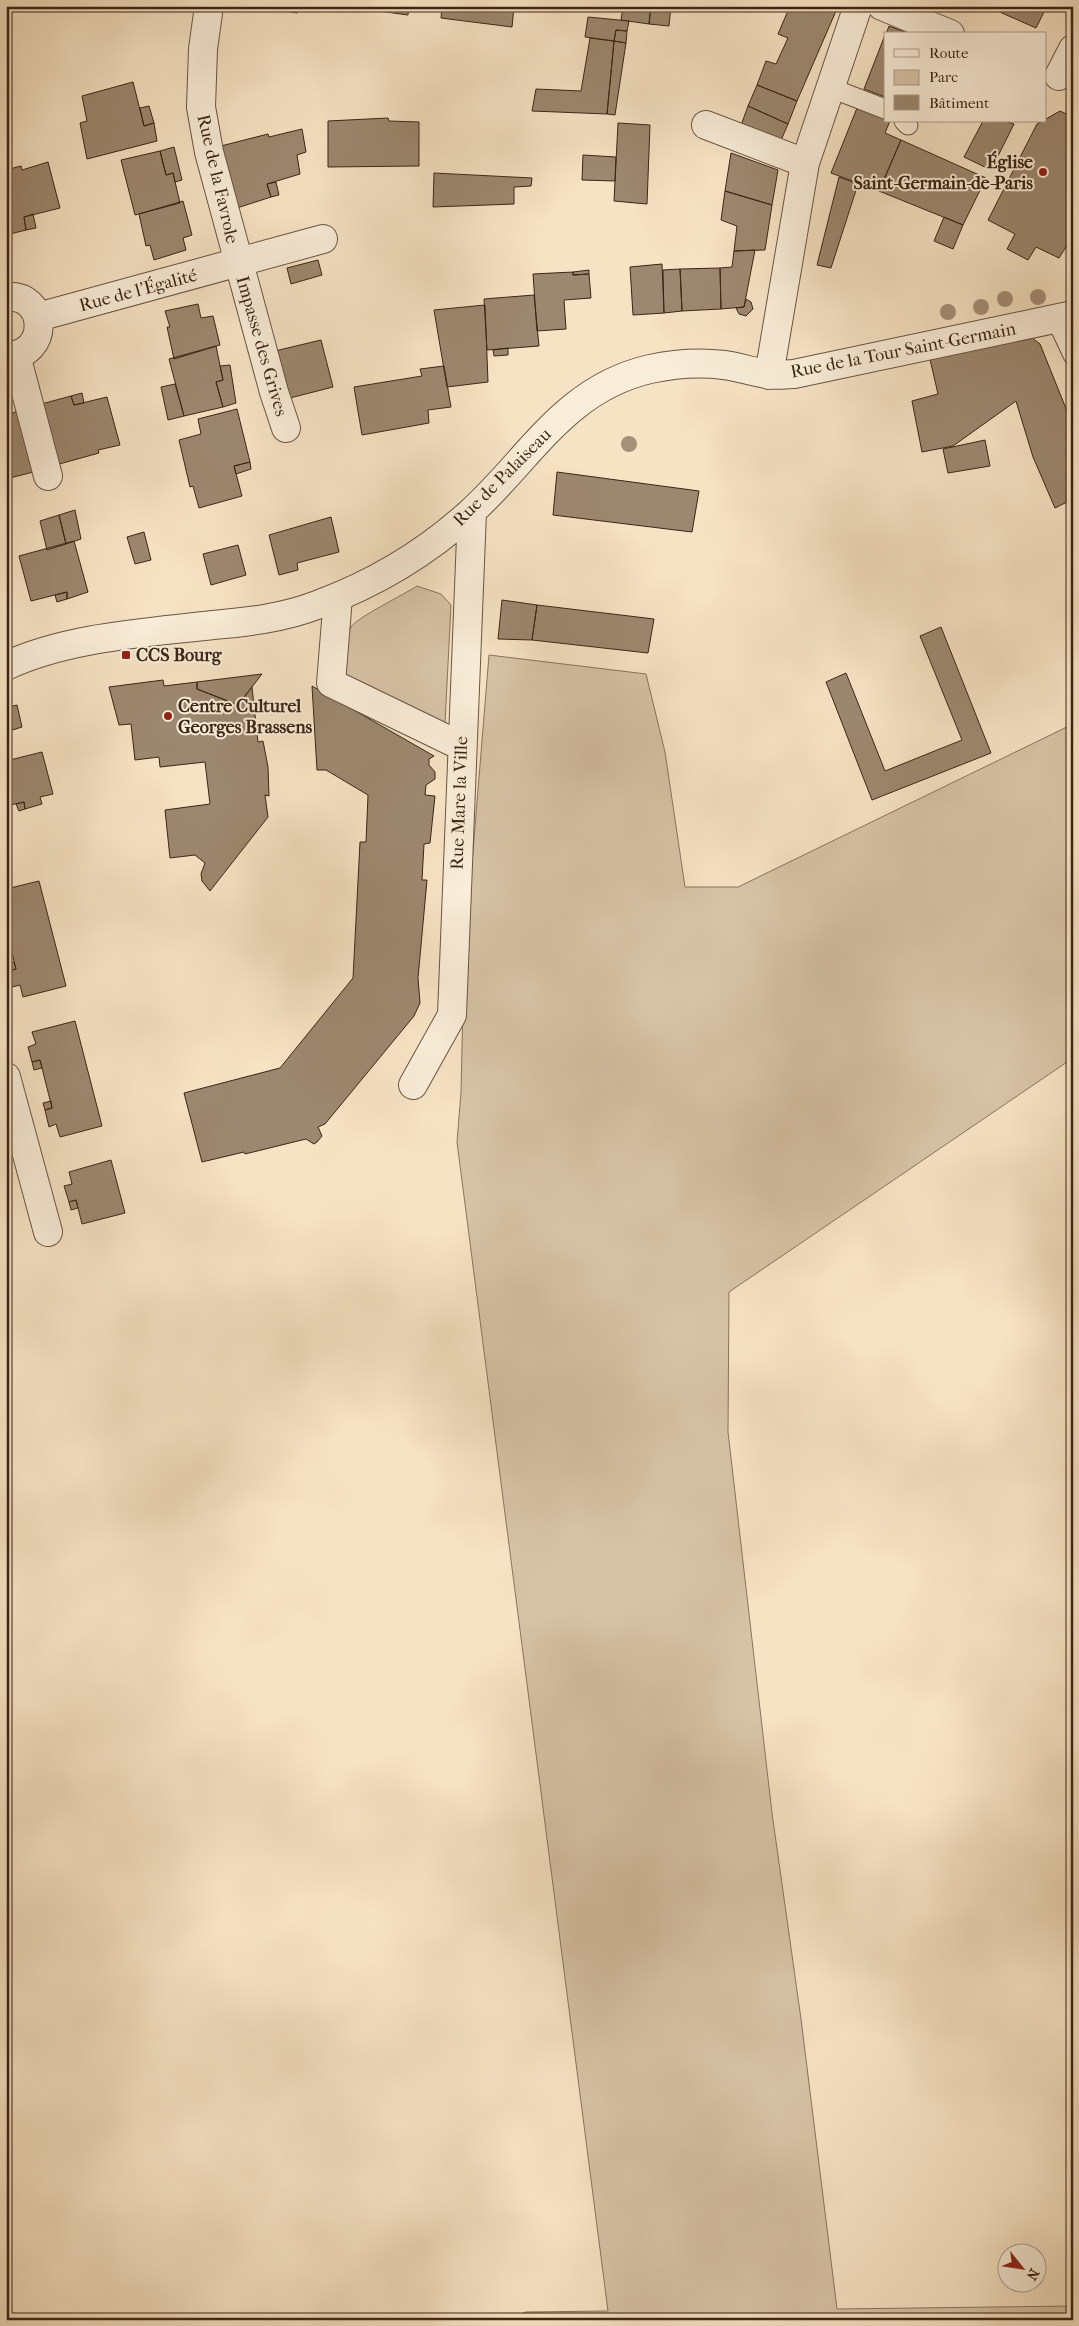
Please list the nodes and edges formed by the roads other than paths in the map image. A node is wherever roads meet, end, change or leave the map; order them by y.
1 (209, 6) edge
2 (858, 6) edge
3 (882, 6) edge
4 (945, 32) edge
5 (1073, 48) edge
6 (1059, 76) edge
7 (831, 88) junction
8 (884, 109) edge
9 (706, 126) dead end
10 (805, 163) junction
11 (323, 240) dead end
12 (238, 263) junction
13 (6, 297) edge
14 (38, 317) junction
15 (1064, 317) edge
16 (1073, 355) edge
17 (11, 356) edge
18 (769, 375) junction
19 (286, 428) dead end
20 (48, 476) dead end
21 (472, 512) junction
22 (338, 597) junction
23 (6, 666) edge
24 (461, 746) junction
25 (6, 1077) edge
26 (413, 1085) dead end
27 (48, 1232) dead end

1 - 12 street, Rue de la Favrole
2 - 7 street, Rue de la Tour Saint-Germain
3 - 4 street
5 - 6 street
7 - 8 lane
7 - 10 street, Rue de la Tour Saint-Germain
9 - 10 street
10 - 18 street, Rue de la Tour Saint-Germain
11 - 12 street, Rue de l'Égalité
12 - 14 street, Rue de l'Égalité
12 - 19 street, Impasse des Grives
13 - 14 street
14 - 17 street
15 - 16 lane
15 - 18 street, Rue de la Tour Saint-Germain
17 - 20 street
18 - 21 street, Rue de Palaiseau
21 - 22 street, Rue de Palaiseau
21 - 24 street, Rue Mare la Ville
22 - 23 street, Rue de Palaiseau
22 - 24 street
24 - 26 street, Rue Mare la Ville
25 - 27 street

